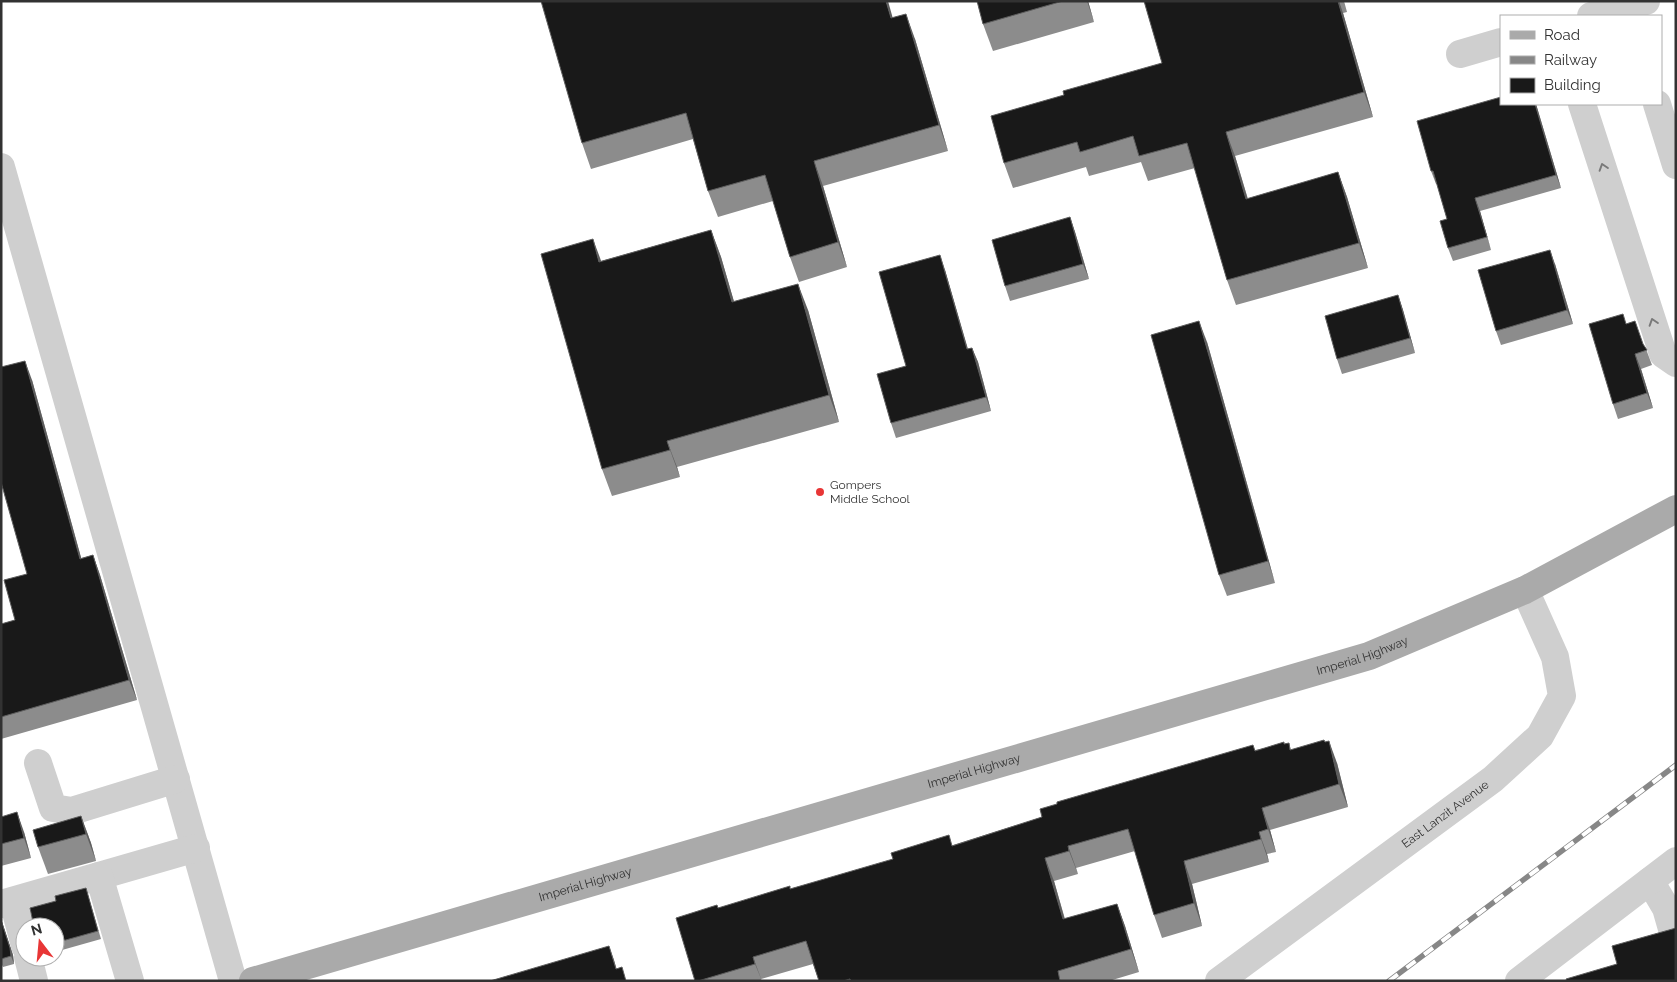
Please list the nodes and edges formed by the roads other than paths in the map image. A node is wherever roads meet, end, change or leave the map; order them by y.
1 (1635, 8) edge
2 (1596, 15) edge
3 (1500, 42) edge
4 (1460, 54) dead end
5 (1582, 105) edge
6 (1657, 105) edge
7 (1676, 166) edge
8 (1, 167) edge
9 (1676, 363) edge
10 (1676, 509) edge
11 (1525, 590) junction
12 (38, 763) dead end
13 (176, 779) junction
14 (196, 848) junction
15 (1676, 861) edge
16 (99, 876) junction
17 (1650, 881) junction
18 (7, 902) edge
19 (15, 922) edge
20 (1676, 943) edge
21 (30, 967) edge
22 (1548, 971) edge
23 (34, 981) edge
24 (130, 981) edge
25 (233, 981) edge
26 (253, 981) edge
27 (1219, 981) edge
28 (1519, 981) edge

1 - 2 street
3 - 4 street
9 -> 5 street
6 - 7 street
8 - 13 street
10 - 11 main road, Imperial Highway
11 - 26 main road, Imperial Highway
11 - 27 street, East Lanzit Avenue
12 - 13 street
13 - 14 street
14 - 16 street
14 - 25 street
15 - 17 street
16 - 18 street
16 - 24 street
17 - 20 street
17 - 22 street
18 - 19 street
21 - 23 street
22 - 28 street

